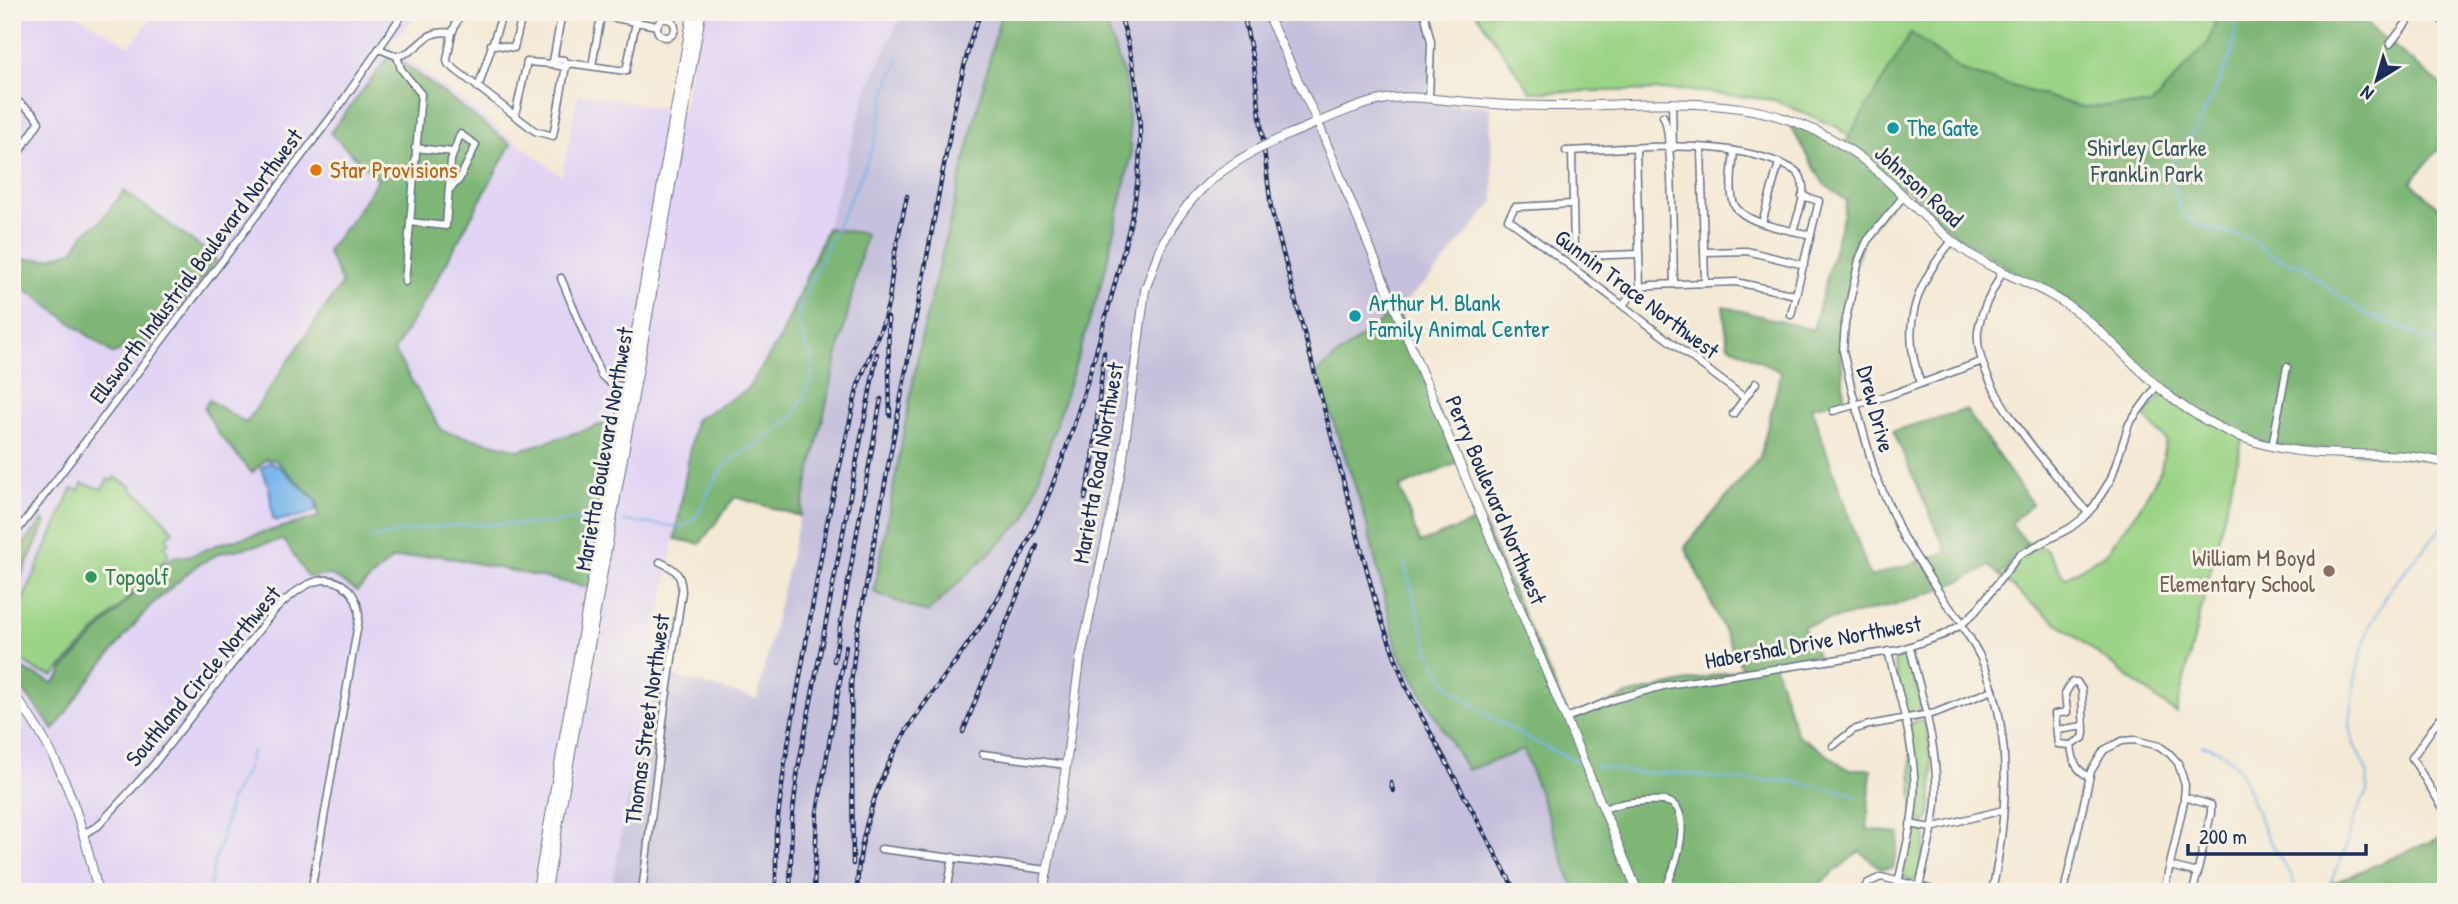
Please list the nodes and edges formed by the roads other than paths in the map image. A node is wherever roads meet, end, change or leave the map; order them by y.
1 (404, 12) edge
2 (461, 12) edge
3 (503, 12) edge
4 (523, 12) edge
5 (562, 12) edge
6 (586, 12) edge
7 (638, 12) edge
8 (693, 12) edge
9 (701, 12) edge
10 (1266, 12) edge
11 (1424, 12) edge
12 (2415, 12) edge
13 (2431, 12) edge
14 (601, 16) junction
15 (636, 22) junction
16 (2446, 23) edge
17 (657, 26) junction
18 (675, 27) junction
19 (690, 30) junction
20 (452, 33) junction
21 (491, 44) junction
22 (2390, 44) dead end
23 (379, 48) junction
24 (397, 56) junction
25 (553, 63) junction
26 (567, 65) junction
27 (592, 66) junction
28 (478, 88) junction
29 (12, 97) edge
30 (1429, 99) junction
31 (1667, 103) junction
32 (515, 116) junction
33 (1318, 123) junction
34 (415, 148) junction
35 (1671, 148) junction
36 (1701, 148) junction
37 (1636, 149) junction
38 (1734, 151) junction
39 (454, 152) junction
40 (12, 163) edge
41 (1779, 163) junction
42 (450, 189) junction
43 (1802, 196) junction
44 (1903, 197) junction
45 (1572, 204) junction
46 (410, 222) junction
47 (1762, 223) junction
48 (1793, 231) junction
49 (1811, 235) junction
50 (1951, 241) junction
51 (1704, 252) junction
52 (1576, 254) junction
53 (1639, 254) junction
54 (1568, 264) junction
55 (1804, 265) junction
56 (2002, 272) junction
57 (561, 278) dead end
58 (405, 282) dead end
59 (1705, 283) junction
60 (1674, 284) junction
61 (1640, 287) junction
62 (1796, 295) junction
63 (1623, 305) junction
64 (1791, 315) dead end
65 (1980, 362) junction
66 (2287, 366) dead end
67 (1756, 383) dead end
68 (1921, 383) junction
69 (2156, 387) junction
70 (630, 388) junction
71 (1745, 398) junction
72 (1856, 405) junction
73 (1833, 411) dead end
74 (1733, 414) dead end
75 (2272, 446) junction
76 (2446, 463) edge
77 (2088, 513) junction
78 (12, 538) edge
79 (660, 562) dead end
80 (1962, 624) junction
81 (1910, 648) junction
82 (1888, 651) junction
83 (1993, 690) junction
84 (12, 692) edge
85 (1927, 715) junction
86 (2446, 715) edge
87 (1566, 718) junction
88 (1904, 720) junction
89 (2084, 726) junction
90 (2057, 730) junction
91 (2071, 745) junction
92 (1833, 746) dead end
93 (983, 754) dead end
94 (1066, 765) junction
95 (2089, 777) junction
96 (2184, 797) junction
97 (1604, 809) junction
98 (2003, 810) junction
99 (2446, 813) edge
100 (1910, 824) junction
101 (1931, 828) junction
102 (85, 833) junction
103 (881, 849) dead end
104 (953, 857) junction
105 (2170, 866) junction
106 (1047, 870) junction
107 (2198, 873) junction
108 (1899, 881) junction
109 (1918, 890) edge
110 (98, 892) edge
111 (311, 892) edge
112 (537, 892) edge
113 (546, 892) edge
114 (642, 892) edge
115 (947, 892) edge
116 (1043, 892) edge
117 (1638, 892) edge
118 (1664, 892) edge
119 (1862, 892) edge
120 (1896, 892) edge
121 (1941, 892) edge
122 (1992, 892) edge
123 (2064, 892) edge
124 (2164, 892) edge
125 (2193, 892) edge

1 - 23 street, Ellsworth Industrial Boulevard Northwest
2 - 20 street
3 - 21 street
4 - 21 street
5 - 25 street
6 - 14 street
7 - 15 street
8 - 19 main road
9 - 70 main road, Marietta Boulevard Northwest
10 - 33 street, Perry Boulevard Northwest
11 - 30 street
12 - 22 street
13 - 16 street
14 - 15 street
14 - 27 street
15 - 17 street
15 - 27 street
17 - 18 street
17 - 18 street
18 - 19 street
19 - 70 main road
20 - 24 street
20 - 28 street
21 - 28 street
23 - 24 street
23 - 78 street, Ellsworth Industrial Boulevard Northwest
24 - 34 street
25 - 26 street
25 - 32 street
26 - 27 street
26 - 32 street
28 - 32 street
29 - 40 street
30 - 31 street, Johnson Road
30 - 33 street, Johnson Road
31 - 35 street
31 - 35 street
31 - 44 street, Johnson Road
33 - 87 street, Perry Boulevard Northwest
33 - 94 street, Marietta Road Northwest, bridge
34 - 39 street
34 - 46 street
35 - 36 street
35 - 37 street
35 - 60 street
36 - 38 street
36 - 51 street
37 - 45 street
37 - 53 street
38 - 41 street
38 - 47 street
39 - 42 street
39 - 42 street
41 - 43 street
41 - 47 street
42 - 46 street
43 - 48 street
43 - 49 street
44 - 50 street, Johnson Road
44 - 72 street, Drew Drive
45 - 52 street
45 - 54 street, Gunnin Trace Northwest
46 - 58 street
47 - 48 street
48 - 49 street
49 - 55 street
50 - 56 street, Johnson Road
50 - 68 street
51 - 55 street
51 - 59 street
52 - 53 street
52 - 54 street
53 - 61 street
54 - 63 street, Gunnin Trace Northwest
55 - 62 street
56 - 65 street
56 - 69 street, Johnson Road
57 - 70 street
59 - 60 street
59 - 62 street
60 - 61 street
61 - 63 street
62 - 64 street
63 - 71 street, Gunnin Trace Northwest
65 - 68 street
65 - 77 street
66 - 75 street
67 - 71 street
68 - 72 street
69 - 75 street, Johnson Road
69 - 77 street, Habershal Drive Northwest
70 - 112 main road
70 - 113 main road, Marietta Boulevard Northwest
71 - 74 street
72 - 73 street
72 - 80 street, Drew Drive
75 - 76 street, Johnson Road
77 - 80 street, Habershal Drive Northwest
79 - 114 street, Thomas Street Northwest
80 - 81 street, Habershal Drive Northwest
80 - 83 street, Drew Drive
81 - 82 street, Habershal Drive Northwest
81 - 85 street
82 - 87 street, Habershal Drive Northwest
82 - 88 street
83 - 85 street
83 - 98 street, Drew Drive
84 - 102 street
85 - 88 street
85 - 101 street
86 - 99 street
87 - 97 street, Perry Boulevard Northwest
88 - 92 street
88 - 100 street
89 - 90 street
89 - 90 street
89 - 91 street
90 - 91 street
91 - 95 street
93 - 94 street
94 - 106 street, Marietta Road Northwest
95 - 96 street
95 - 123 street
96 - 105 street
96 - 107 street
97 - 117 street, Perry Boulevard Northwest
97 - 118 street
98 - 101 street
98 - 122 street, Drew Drive
100 - 101 street
100 - 108 street
101 - 109 street
102 - 110 street
102 - 111 street, Southland Circle Northwest
103 - 104 street
104 - 106 street
104 - 115 street
105 - 107 street
105 - 124 street
106 - 116 street, Marietta Road Northwest
107 - 125 street
108 - 109 street
108 - 119 street
108 - 120 street
109 - 121 street

